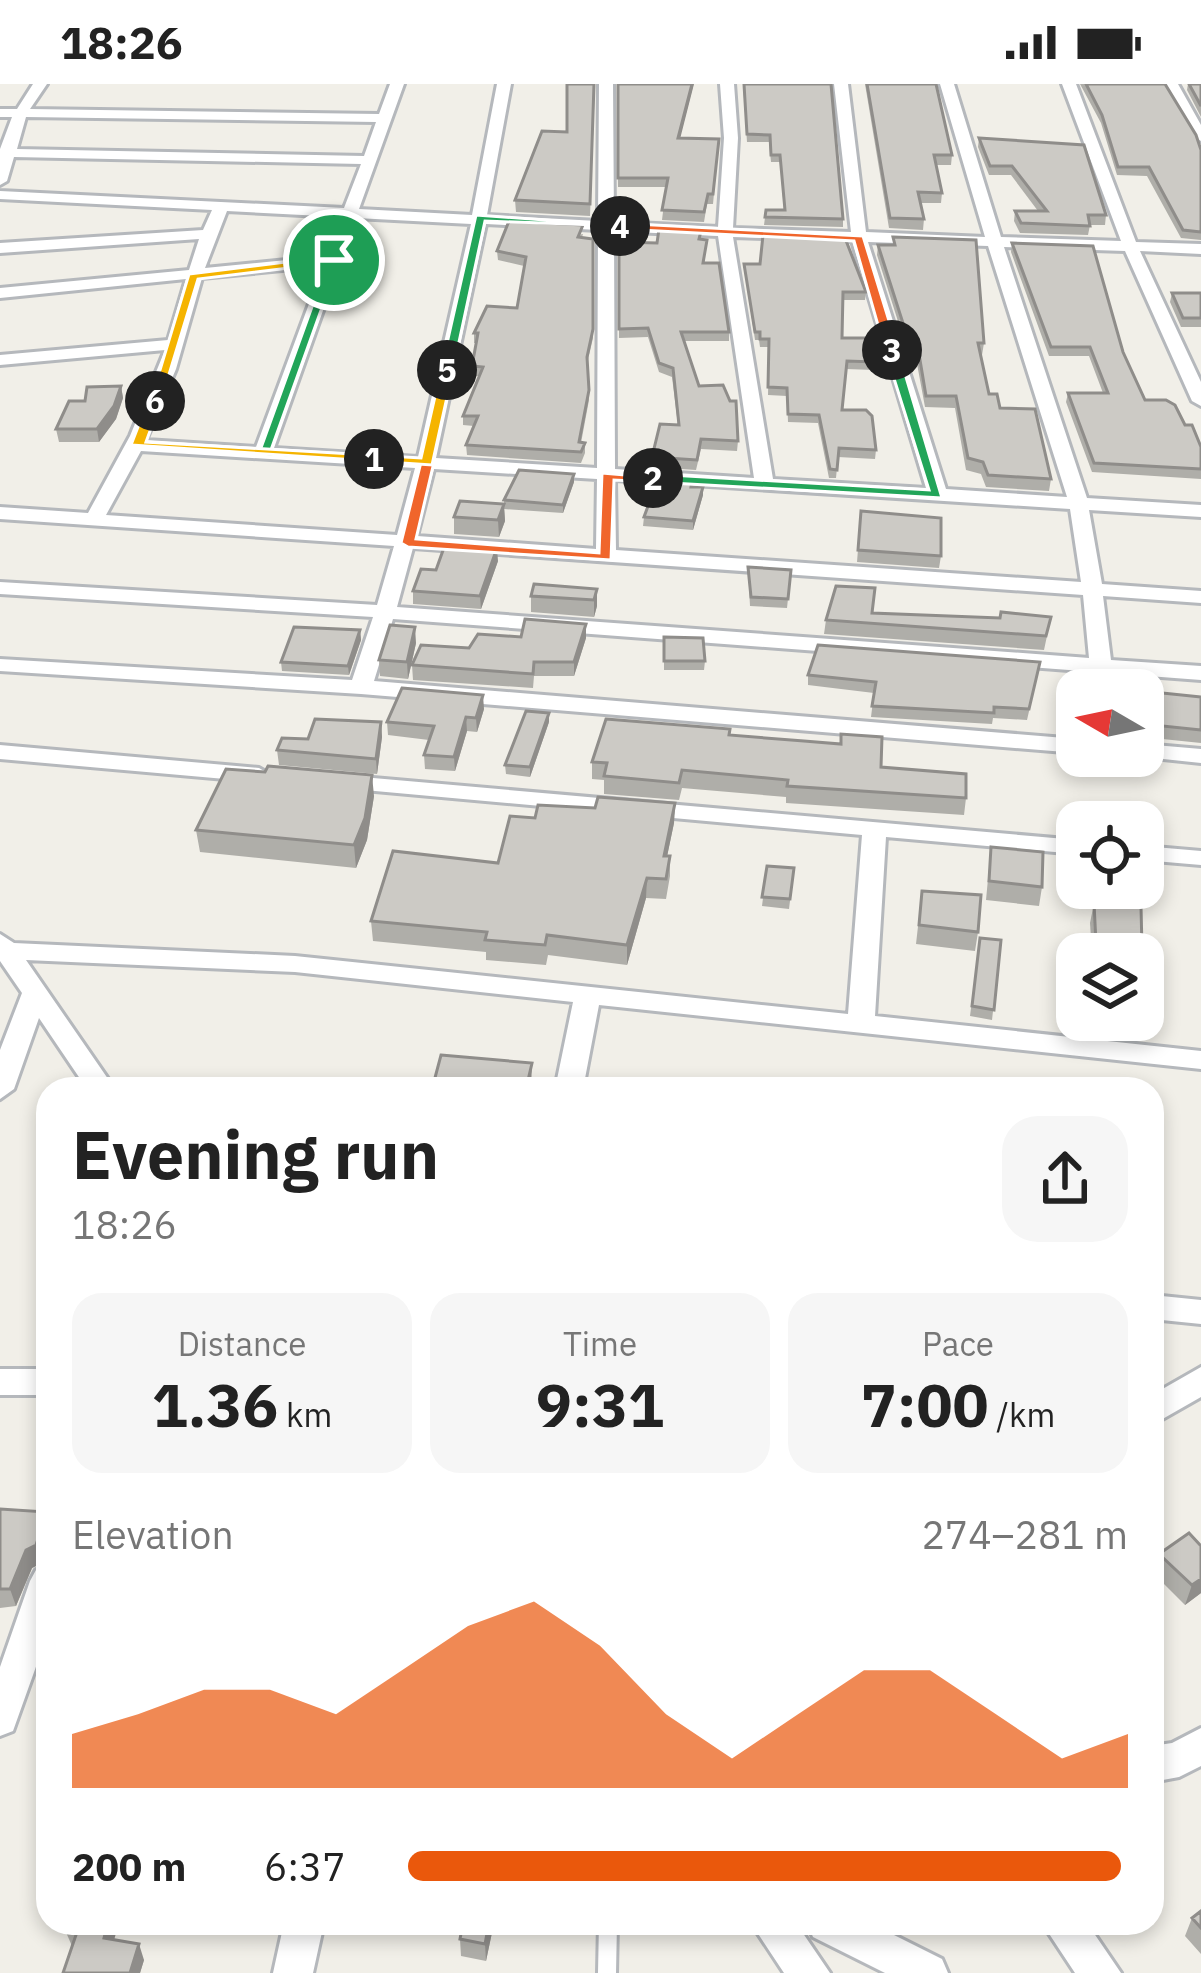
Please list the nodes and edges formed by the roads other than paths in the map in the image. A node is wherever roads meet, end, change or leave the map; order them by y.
1 (40, 84) edge
2 (397, 84) edge
3 (504, 84) edge
4 (606, 84) edge
5 (727, 84) edge
6 (841, 84) edge
7 (946, 84) edge
8 (1069, 84) edge
9 (1171, 84) edge
10 (0, 113) edge
11 (20, 114) junction
12 (386, 118) junction
13 (1201, 137) edge
14 (4, 154) edge
15 (371, 160) junction
16 (0, 181) edge
17 (0, 195) edge
18 (222, 205) junction
19 (349, 210) junction
20 (480, 218) junction
21 (604, 225) junction
22 (725, 232) junction
23 (207, 234) junction
24 (859, 238) junction
25 (996, 243) junction
26 (0, 248) edge
27 (1131, 248) junction
28 (1201, 249) edge
29 (334, 260) junction
30 (193, 276) junction
31 (0, 293) edge
32 (176, 344) junction
33 (0, 360) edge
34 (1201, 401) edge
35 (138, 445) junction
36 (263, 453) junction
37 (427, 462) junction
38 (607, 476) junction
39 (765, 485) junction
40 (938, 495) junction
41 (1078, 504) junction
42 (1201, 511) edge
43 (0, 513) edge
44 (93, 521) junction
45 (408, 543) junction
46 (606, 557) junction
47 (0, 588) edge
48 (1090, 590) junction
49 (1201, 597) edge
50 (386, 612) junction
51 (0, 665) edge
52 (1101, 665) junction
53 (1201, 673) edge
54 (361, 688) junction
55 (1056, 744) edge
56 (0, 752) edge
57 (1164, 753) edge
58 (1201, 756) edge
59 (874, 830) junction
60 (1056, 846) edge
61 (1164, 855) edge
62 (1201, 859) edge
63 (2, 948) edge
64 (588, 995) junction
65 (33, 996) junction
66 (861, 1024) junction
67 (1201, 1060) edge
68 (92, 1077) edge
69 (571, 1077) edge
70 (0, 1088) edge
71 (1164, 1308) edge
72 (1201, 1312) edge
73 (1201, 1380) edge
74 (0, 1382) edge
75 (36, 1382) edge
76 (1164, 1404) edge
77 (36, 1616) edge
78 (0, 1719) edge
79 (1201, 1744) edge
80 (1164, 1762) edge
81 (301, 1935) edge
82 (608, 1935) edge
83 (780, 1935) edge
84 (851, 1935) edge
85 (1072, 1935) edge
86 (293, 1973) edge
87 (607, 1973) edge
88 (810, 1973) edge
89 (928, 1973) edge
90 (1101, 1973) edge

1 - 11 street
2 - 12 street
3 - 20 street
4 - 21 street
5 - 22 street
6 - 24 street
7 - 25 street
8 - 27 street
9 - 13 street
10 - 11 street
11 - 12 street
11 - 14 street
12 - 15 street
14 - 15 street
14 - 16 street
15 - 19 street
17 - 18 street
18 - 19 street
18 - 23 street
19 - 20 street
19 - 29 street
20 - 21 street
20 - 37 street
21 - 22 street
21 - 38 street
22 - 24 street
22 - 39 street
23 - 26 street
23 - 30 street
24 - 25 street
24 - 40 street
25 - 27 street
25 - 41 street
27 - 28 street
27 - 34 street
29 - 30 street
29 - 36 street
30 - 31 street
30 - 32 street
32 - 33 street
32 - 35 street
35 - 36 street
35 - 44 street
36 - 37 street
37 - 38 street
37 - 45 street
38 - 39 street
38 - 46 street
39 - 40 street
40 - 41 street
41 - 42 street
41 - 48 street
43 - 44 street
44 - 45 street
45 - 46 street
45 - 50 street
46 - 48 street
47 - 50 street
48 - 49 street
48 - 52 street
50 - 52 street
50 - 54 street
51 - 54 street
52 - 53 street
54 - 55 street
56 - 59 street
57 - 58 street
59 - 60 street
59 - 66 street
61 - 62 street
63 - 64 street
63 - 65 street
64 - 66 street
64 - 69 street
65 - 68 street
65 - 70 street
66 - 67 street
71 - 72 street
73 - 76 street
74 - 75 street
77 - 78 street
79 - 80 street
81 - 86 street
82 - 87 lane
83 - 88 street
84 - 89 street
85 - 90 street

